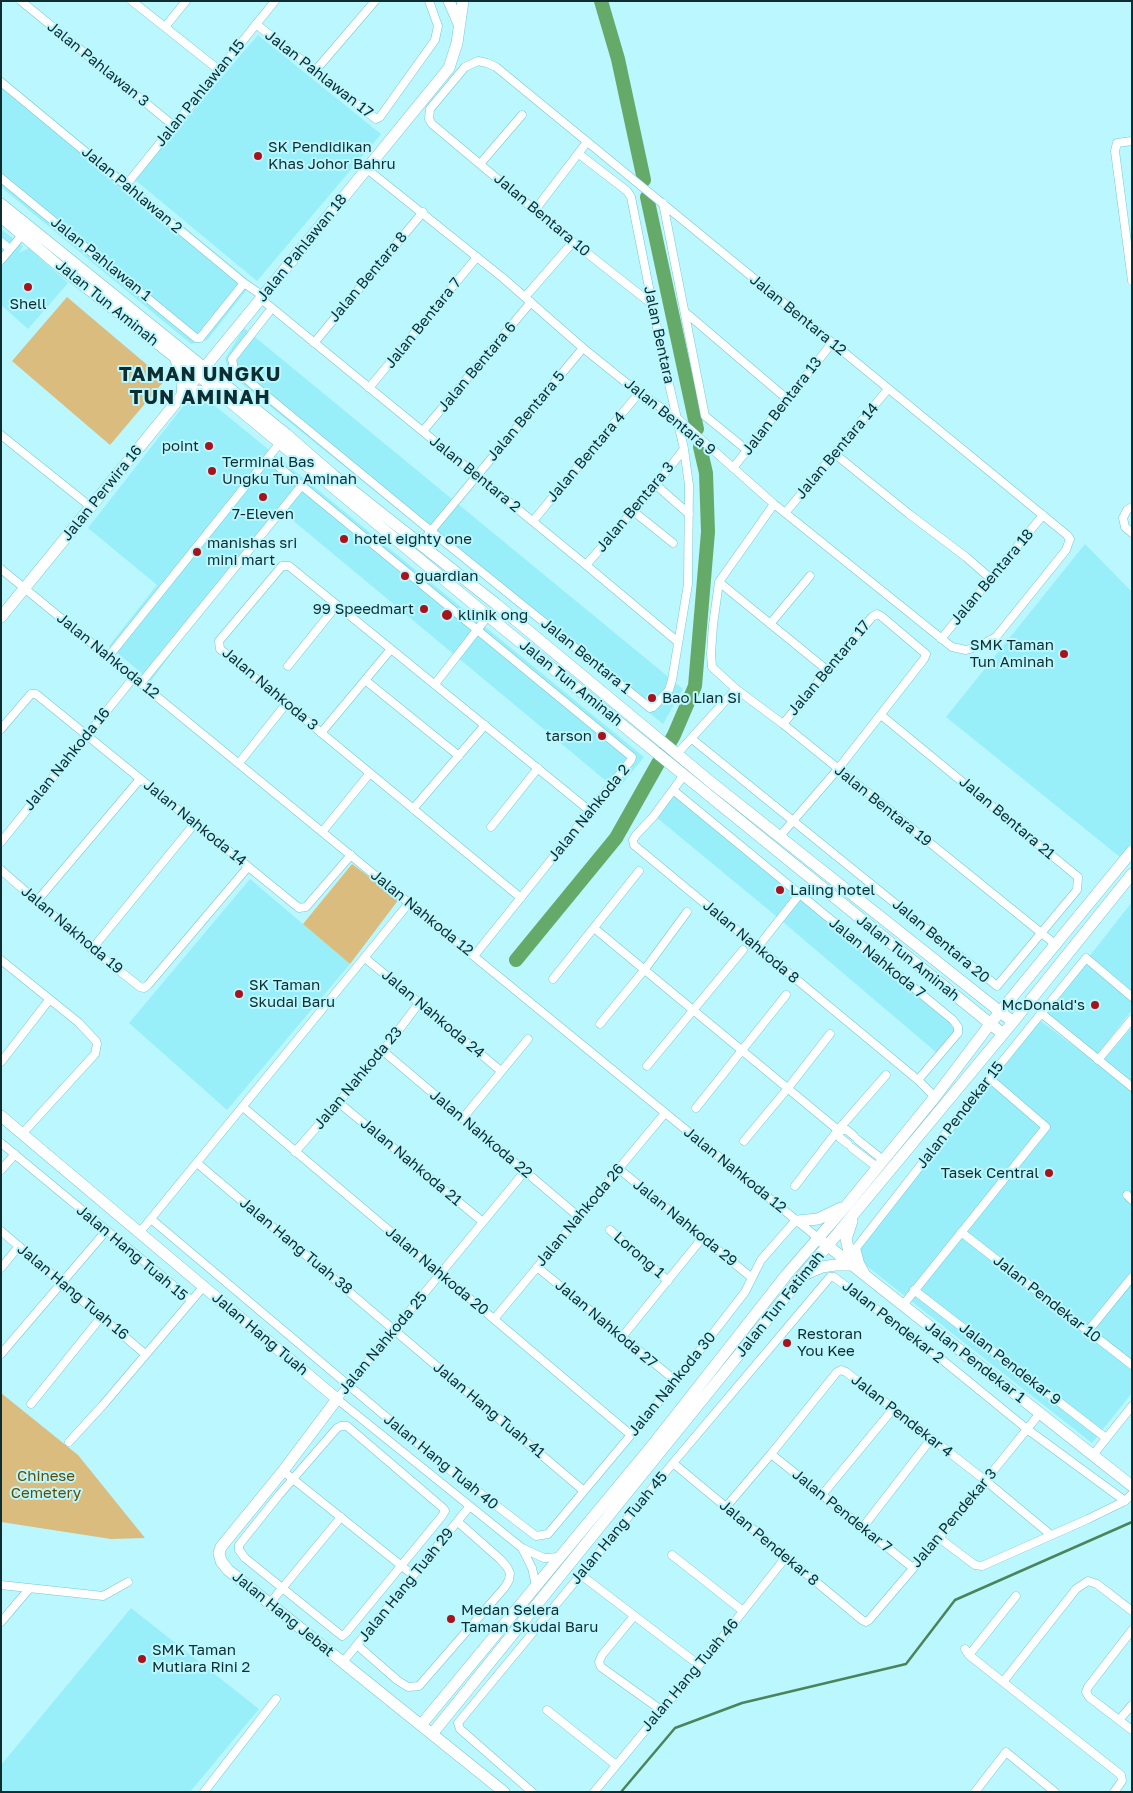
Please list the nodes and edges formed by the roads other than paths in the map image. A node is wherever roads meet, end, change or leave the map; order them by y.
1 (21, 1) edge
2 (132, 1) edge
3 (186, 1) edge
4 (275, 1) edge
5 (374, 1) edge
6 (429, 1) edge
7 (449, 1) edge
8 (463, 1) edge
9 (256, 24) junction
10 (460, 26) junction
11 (165, 27) junction
12 (219, 70) junction
13 (315, 71) junction
14 (1, 82) edge
15 (522, 115) dead end
16 (432, 124) joint
17 (174, 126) junction
18 (1132, 141) edge
19 (588, 142) junction
20 (579, 154) junction
21 (480, 164) junction
22 (367, 169) junction
23 (1, 178) edge
24 (126, 185) junction
25 (663, 203) junction
26 (1, 204) edge
27 (535, 210) junction
28 (423, 212) junction
29 (1, 217) edge
30 (23, 234) junction
31 (1, 242) edge
32 (573, 242) junction
33 (10, 250) junction
34 (476, 257) junction
35 (1, 260) edge
36 (1132, 281) edge
37 (244, 283) junction
38 (262, 298) junction
39 (528, 299) junction
40 (652, 305) junction
41 (272, 308) junction
42 (685, 312) junction
43 (314, 343) junction
44 (832, 343) junction
45 (584, 348) junction
46 (218, 352) junction
47 (172, 355) junction
48 (187, 355) junction
49 (201, 373) junction
50 (369, 388) junction
51 (888, 389) junction
52 (224, 391) junction
53 (639, 392) junction
54 (182, 397) junction
55 (787, 399) junction
56 (677, 418) junction
57 (423, 431) junction
58 (1, 435) edge
59 (279, 444) junction
60 (684, 449) junction
61 (748, 451) junction
62 (835, 454) junction
63 (268, 458) junction
64 (733, 468) junction
65 (477, 476) junction
66 (302, 485) junction
67 (656, 485) junction
68 (774, 504) junction
69 (90, 506) junction
70 (1132, 507) edge
71 (633, 511) junction
72 (786, 512) junction
73 (688, 514) junction
74 (1043, 515) junction
75 (533, 521) junction
76 (431, 531) junction
77 (1132, 533) edge
78 (673, 543) dead end
79 (420, 544) junction
80 (586, 565) junction
81 (1, 569) edge
82 (810, 576) dead end
83 (990, 578) junction
84 (719, 582) junction
85 (24, 588) junction
86 (337, 605) junction
87 (488, 616) junction
88 (1, 617) edge
89 (770, 624) junction
90 (477, 629) junction
91 (941, 639) junction
92 (678, 642) junction
93 (979, 646) joint
94 (391, 649) junction
95 (108, 656) junction
96 (288, 666) dead end
97 (827, 670) junction
98 (134, 677) junction
99 (365, 680) junction
100 (140, 683) junction
101 (435, 684) junction
102 (736, 689) junction
103 (286, 704) junction
104 (648, 706) joint
105 (881, 715) junction
106 (783, 724) junction
107 (485, 725) junction
108 (1, 729) edge
109 (321, 733) junction
110 (86, 735) junction
111 (692, 739) junction
112 (677, 754) junction
113 (458, 756) junction
114 (239, 763) junction
115 (538, 768) junction
116 (838, 769) junction
117 (370, 773) junction
118 (684, 775) junction
119 (140, 779) junction
120 (673, 790) junction
121 (413, 809) junction
122 (590, 811) junction
123 (794, 820) junction
124 (195, 823) junction
125 (491, 826) dead end
126 (322, 832) junction
127 (780, 836) junction
128 (1, 842) edge
129 (1132, 851) edge
130 (351, 855) junction
131 (1119, 866) junction
132 (248, 867) junction
133 (1, 870) edge
134 (639, 871) dead end
135 (1131, 876) edge
136 (800, 895) junction
137 (521, 898) junction
138 (37, 901) junction
139 (410, 903) junction
140 (687, 912) dead end
141 (594, 928) junction
142 (1041, 934) junction
143 (1055, 944) junction
144 (757, 948) junction
145 (92, 949) junction
146 (742, 950) dead end
147 (474, 956) junction
148 (365, 958) junction
149 (1, 960) edge
150 (645, 969) junction
151 (553, 979) dead end
152 (786, 995) dead end
153 (1132, 997) edge
154 (49, 1000) junction
155 (419, 1003) junction
156 (694, 1010) junction
157 (1000, 1012) junction
158 (1041, 1013) junction
159 (1132, 1019) edge
160 (1013, 1022) junction
161 (600, 1024) dead end
162 (990, 1024) junction
163 (830, 1034) dead end
164 (1003, 1034) junction
165 (528, 1039) dead end
166 (383, 1051) junction
167 (741, 1051) junction
168 (1098, 1060) junction
169 (1, 1062) edge
170 (647, 1066) dead end
171 (501, 1071) junction
172 (886, 1075) dead end
173 (989, 1078) junction
174 (918, 1080) junction
175 (1132, 1087) edge
176 (788, 1088) junction
177 (935, 1097) junction
178 (338, 1102) junction
179 (243, 1107) junction
180 (696, 1108) dead end
181 (666, 1113) junction
182 (1, 1116) edge
183 (463, 1118) junction
184 (838, 1130) junction
185 (22, 1134) junction
186 (744, 1141) dead end
187 (1, 1143) edge
188 (912, 1144) junction
189 (295, 1152) junction
190 (15, 1154) junction
191 (197, 1163) junction
192 (880, 1164) junction
193 (619, 1169) junction
194 (1, 1170) edge
195 (525, 1171) junction
196 (795, 1186) dead end
197 (846, 1206) junction
198 (855, 1213) junction
199 (579, 1217) junction
200 (151, 1219) junction
201 (797, 1221) junction
202 (483, 1222) junction
203 (610, 1230) dead end
204 (1, 1231) edge
205 (106, 1231) junction
206 (140, 1232) junction
207 (961, 1232) junction
208 (703, 1238) junction
209 (818, 1238) junction
210 (19, 1246) junction
211 (828, 1246) junction
212 (852, 1265) junction
213 (537, 1267) junction
214 (1, 1268) edge
215 (440, 1274) junction
216 (804, 1274) junction
217 (1132, 1276) edge
218 (752, 1278) junction
219 (868, 1278) junction
220 (668, 1281) junction
221 (62, 1282) junction
222 (204, 1286) junction
223 (914, 1290) junction
224 (191, 1300) junction
225 (903, 1305) junction
226 (102, 1316) junction
227 (494, 1318) junction
228 (394, 1329) junction
229 (1088, 1331) junction
230 (622, 1337) junction
231 (1, 1354) edge
232 (145, 1354) junction
233 (1132, 1365) edge
234 (676, 1381) junction
235 (348, 1386) junction
236 (337, 1398) junction
237 (31, 1404) dead end
238 (1132, 1406) edge
239 (893, 1409) junction
240 (1040, 1413) junction
241 (1027, 1429) junction
242 (631, 1435) junction
243 (1106, 1438) junction
244 (931, 1439) junction
245 (69, 1442) dead end
246 (771, 1454) junction
247 (1093, 1455) junction
248 (673, 1464) junction
249 (283, 1470) junction
250 (294, 1479) junction
251 (986, 1482) junction
252 (1132, 1486) edge
253 (584, 1491) junction
254 (1132, 1494) edge
255 (822, 1495) junction
256 (1125, 1501) junction
257 (469, 1507) junction
258 (726, 1507) junction
259 (608, 1508) junction
260 (341, 1517) junction
261 (458, 1522) junction
262 (625, 1522) junction
263 (863, 1528) junction
264 (1051, 1535) junction
265 (536, 1536) joint
266 (939, 1538) junction
267 (522, 1548) junction
268 (672, 1555) dead end
269 (560, 1557) junction
270 (786, 1557) junction
271 (401, 1565) junction
272 (913, 1568) junction
273 (413, 1575) junction
274 (581, 1575) junction
275 (128, 1582) dead end
276 (1, 1585) edge
277 (536, 1586) junction
278 (283, 1588) junction
279 (28, 1589) junction
280 (1016, 1596) dead end
281 (270, 1603) junction
282 (743, 1611) junction
283 (1132, 1611) edge
284 (634, 1616) junction
285 (1, 1622) edge
286 (866, 1622) joint
287 (1132, 1630) edge
288 (357, 1645) junction
289 (343, 1662) junction
290 (699, 1665) junction
291 (465, 1672) junction
292 (475, 1680) junction
293 (1003, 1682) junction
294 (486, 1689) junction
295 (276, 1699) dead end
296 (1132, 1705) edge
297 (547, 1710) dead end
298 (661, 1710) junction
299 (1120, 1720) junction
300 (421, 1725) junction
301 (1132, 1730) edge
302 (432, 1734) junction
303 (616, 1765) junction
304 (1045, 1789) edge
305 (204, 1792) edge
306 (504, 1792) edge
307 (532, 1792) edge
308 (594, 1792) edge
309 (975, 1792) edge
310 (1055, 1792) edge
311 (1114, 1792) edge

1 - 17 street, Jalan Pahlawan 3
2 - 11 street
3 - 11 street
4 - 9 street, Jalan Pahlawan 15
5 - 13 street
6 - 13 street, Jalan Pahlawan 17
7 - 10 main road
8 - 10 main road, Jalan Pahlawan 18
9 - 12 street, Jalan Pahlawan 15
9 - 13 street, Jalan Pahlawan 17
10 - 22 main road, Jalan Pahlawan 18
11 - 12 street
12 - 17 street, Jalan Pahlawan 15
14 - 24 street, Jalan Pahlawan 2
15 - 21 street
16 - 19 street, Jalan Bentara 12
16 - 21 street, Jalan Bentara 10
17 - 24 street, Jalan Pahlawan 15
18 - 36 street
19 - 20 street
19 - 25 street, Jalan Bentara 12
20 - 27 street
20 - 40 street, Jalan Bentara
21 - 27 street, Jalan Bentara 10
22 - 28 street, Jalan Bentara 9
22 - 38 main road, Jalan Pahlawan 18
23 - 37 street, Jalan Pahlawan 1
24 - 37 street, Jalan Pahlawan 2
25 - 42 street, Jalan Bentara
25 - 44 street, Jalan Bentara 12
26 - 48 main road, Jalan Tun Aminah
27 - 32 street, Jalan Bentara 10
28 - 34 street, Jalan Bentara 9
28 - 43 street, Jalan Bentara 8
29 - 30 main road, Jalan Tun Aminah
30 - 33 street
30 - 47 main road, Jalan Tun Aminah
31 - 33 street
32 - 39 street, Jalan Bentara 6
32 - 40 street, Jalan Bentara 10
33 - 35 street
34 - 39 street, Jalan Bentara 9
34 - 50 street, Jalan Bentara 7
37 - 38 street, Jalan Pahlawan 2
38 - 41 street, Jalan Bentara 2
38 - 46 main road, Jalan Pahlawan 18
39 - 45 street, Jalan Bentara 9
39 - 57 street, Jalan Bentara 6
40 - 56 street, Jalan Bentara
41 - 43 street, Jalan Bentara 2
41 - 76 street, Jalan Bentara 1
42 - 55 street
42 - 61 street, Jalan Bentara
43 - 50 street, Jalan Bentara 2
44 - 51 street, Jalan Bentara 12
44 - 55 street, Jalan Bentara 13
45 - 53 street, Jalan Bentara 9
45 - 65 street, Jalan Bentara 5
46 - 48 main road
46 - 49 main road, Jalan Pahlawan 18
46 - 52 main road
47 - 49 main road, Jalan Tun Aminah
47 - 54 main road
48 - 49 main road, Jalan Tun Aminah
49 - 52 main road, Jalan Tun Aminah
49 - 54 main road, Jalan Perwira 16
50 - 57 street, Jalan Bentara 2
51 - 62 street, Jalan Bentara 14
51 - 74 street, Jalan Bentara 12
52 - 54 main road
52 - 59 main road, Jalan Tun Aminah
52 - 79 main road, Jalan Tun Aminah
53 - 56 street, Jalan Bentara 9
53 - 75 street, Jalan Bentara 4
54 - 69 main road, Jalan Perwira 16
55 - 61 street, Jalan Bentara 13
56 - 60 street, Jalan Bentara
56 - 64 street, Jalan Bentara 9
57 - 65 street, Jalan Bentara 2
58 - 69 street
59 - 63 street
59 - 87 main road, Jalan Tun Aminah
60 - 67 street, Jalan Bentara 3
60 - 73 street, Jalan Bentara
61 - 64 street, Jalan Bentara 13
62 - 72 street, Jalan Bentara 14
62 - 83 street
63 - 66 street, Jalan Nahkoda 2
63 - 95 street
64 - 68 street, Jalan Bentara 9
65 - 75 street, Jalan Bentara 2
65 - 76 street, Jalan Bentara 5
66 - 90 street, Jalan Nahkoda 2
66 - 100 street
67 - 71 street, Jalan Bentara 3
67 - 73 street
68 - 72 street, Jalan Bentara 9
68 - 84 street
69 - 85 main road, Jalan Perwira 16
70 - 77 street
71 - 78 street
71 - 80 street, Jalan Bentara 3
72 - 91 street, Jalan Bentara 9
73 - 92 street, Jalan Bentara
74 - 83 street, Jalan Bentara 18
74 - 93 street, Jalan Bentara 12
75 - 80 street, Jalan Bentara 2
76 - 79 street
76 - 104 street, Jalan Bentara 1
79 - 112 main road, Jalan Tun Aminah
80 - 92 street, Jalan Bentara 2
81 - 85 street, Jalan Nahkoda 12
82 - 89 street
83 - 91 street, Jalan Bentara 18
84 - 89 street
84 - 102 street, Jalan Bentara 19
85 - 88 main road, Jalan Perwira 16
85 - 95 street, Jalan Nahkoda 12
86 - 94 street, Jalan Nahkoda 3
86 - 96 street
86 - 103 street, Jalan Nahkoda 3
87 - 90 street
87 - 118 main road, Jalan Tun Aminah
89 - 97 street
90 - 101 street
90 - 122 street, Jalan Nahkoda 2
91 - 93 street, Jalan Bentara 9
92 - 104 street, Jalan Bentara
94 - 99 street
94 - 101 street, Jalan Nahkoda 3
95 - 98 street, Jalan Nahkoda 12
97 - 105 street, Jalan Bentara 17
97 - 106 street, Jalan Bentara 17
98 - 100 street, Jalan Nahkoda 12
98 - 110 street, Jalan Nahkoda 16
99 - 109 street
99 - 113 street
100 - 114 street, Jalan Nahkoda 12
101 - 107 street, Jalan Nahkoda 3
102 - 106 street, Jalan Bentara 19
102 - 111 street
103 - 109 street, Jalan Nahkoda 3
103 - 114 street
105 - 116 street
105 - 142 street, Jalan Bentara 21
106 - 116 street, Jalan Bentara 19
107 - 113 street
107 - 115 street, Jalan Nahkoda 3
108 - 110 street, Jalan Nahkoda 14
109 - 117 street, Jalan Nahkoda 3
110 - 119 street, Jalan Nahkoda 14
110 - 128 street, Jalan Nahkoda 16
111 - 112 street
111 - 123 street, Jalan Bentara 20
112 - 127 main road, Jalan Tun Aminah
113 - 121 street
114 - 126 street, Jalan Nahkoda 12
115 - 122 street, Jalan Nahkoda 3
115 - 125 street
116 - 123 street
116 - 142 street, Jalan Bentara 19
117 - 121 street, Jalan Nahkoda 3
117 - 126 street
118 - 120 street, Jalan Nahkoda 8
118 - 162 main road, Jalan Tun Aminah
119 - 124 street, Jalan Nahkoda 14
119 - 138 street
120 - 136 street, Jalan Nahkoda 7
120 - 144 street, Jalan Nahkoda 8
121 - 137 street, Jalan Nahkoda 3
122 - 137 street, Jalan Nahkoda 2
123 - 127 street
123 - 142 street, Jalan Bentara 20
124 - 132 street, Jalan Nahkoda 14
124 - 145 street
126 - 130 street, Jalan Nahkoda 12
127 - 157 main road, Jalan Tun Aminah
129 - 131 main road, Jalan Tun Fatimah
130 - 132 street, Jalan Nahkoda 14
130 - 139 street, Jalan Nahkoda 12
131 - 135 main road
131 - 143 main road, Jalan Tun Fatimah
132 - 145 street, Jalan Nakhoda 19
133 - 138 street, Jalan Nakhoda 19
134 - 141 street
135 - 160 main road, Jalan Tun Fatimah
136 - 144 street
136 - 174 street, Jalan Nahkoda 7
137 - 147 street, Jalan Nahkoda 2
138 - 145 street, Jalan Nakhoda 19
139 - 147 street, Jalan Nahkoda 12
139 - 148 street
140 - 150 street
141 - 150 street
141 - 151 street
142 - 143 street, Jalan Bentara 19
143 - 157 main road, Jalan Tun Fatimah
144 - 174 street, Jalan Nahkoda 8
146 - 156 street
147 - 181 street, Jalan Nahkoda 12
148 - 155 street, Jalan Nahkoda 24
148 - 179 street
149 - 154 street
150 - 156 street
150 - 161 street
152 - 167 street
153 - 158 street, Jalan Pendekar 15
154 - 169 street
154 - 185 street
155 - 166 street, Jalan Nahkoda 23
155 - 171 street, Jalan Nahkoda 24
156 - 167 street
156 - 170 street
157 - 160 main road, Jalan Tun Aminah
157 - 162 main road, Jalan Tun Fatimah
158 - 168 street
158 - 173 street, Jalan Pendekar 15
159 - 168 street
160 - 164 main road, Jalan Tun Fatimah
162 - 164 main road, Jalan Tun Aminah
162 - 177 main road, Jalan Tun Fatimah
163 - 176 street
164 - 188 main road, Jalan Tun Fatimah
165 - 171 street
166 - 178 street, Jalan Nahkoda 23
166 - 183 street, Jalan Nahkoda 22
167 - 176 street
167 - 180 street
168 - 175 street
171 - 183 street
172 - 184 street
173 - 207 street
173 - 219 street, Jalan Pendekar 15
174 - 177 street, Jalan Nahkoda 8
176 - 184 street
176 - 186 street
177 - 192 main road, Jalan Tun Fatimah
178 - 189 street, Jalan Nahkoda 23
178 - 202 street, Jalan Nahkoda 21
179 - 189 street, Jalan Nahkoda 20
179 - 191 street
181 - 193 street, Jalan Nahkoda 26
181 - 201 street, Jalan Nahkoda 12
182 - 185 main road, Jalan Hang Tuah
183 - 195 street, Jalan Nahkoda 22
184 - 192 street
184 - 192 street
184 - 196 street
185 - 206 main road, Jalan Hang Tuah
187 - 190 street, Jalan Hang Tuah 15
188 - 192 main road
188 - 198 main road, Jalan Tun Fatimah
189 - 215 street, Jalan Nahkoda 20
190 - 194 street
190 - 205 street, Jalan Hang Tuah 15
191 - 200 street
191 - 228 street, Jalan Hang Tuah 38
192 - 197 main road, Jalan Tun Fatimah
193 - 199 street, Jalan Nahkoda 26
193 - 208 street, Jalan Nahkoda 29
195 - 199 street, Jalan Nahkoda 22
195 - 202 street, Jalan Nahkoda 25
197 - 201 main road
197 - 209 main road, Jalan Tun Fatimah
198 - 211 main road, Jalan Tun Fatimah
198 - 212 main road
199 - 213 street, Jalan Nahkoda 26
200 - 206 street
200 - 235 street, Jalan Hang Tuah 40
201 - 209 street, Jalan Nahkoda 12
201 - 218 street, Jalan Nahkoda 30
202 - 215 street, Jalan Nahkoda 25
203 - 220 street, Lorong 1
204 - 210 street, Jalan Hang Tuah 16
205 - 221 street
205 - 224 street, Jalan Hang Tuah 15
206 - 222 main road, Jalan Hang Tuah
207 - 223 street
207 - 229 street, Jalan Pendekar 10
208 - 218 street, Jalan Nahkoda 29
208 - 220 street
209 - 211 main road, Jalan Pendekar 1
209 - 259 main road, Jalan Tun Fatimah
210 - 214 street
210 - 221 street, Jalan Hang Tuah 16
211 - 212 main road, Jalan Pendekar 1
211 - 216 main road, Jalan Tun Fatimah
212 - 216 main road
212 - 219 main road, Jalan Pendekar 1
213 - 227 street, Jalan Nahkoda 26
213 - 230 street, Jalan Nahkoda 27
215 - 227 street, Jalan Nahkoda 20
215 - 228 street, Jalan Nahkoda 25
216 - 259 main road, Jalan Tun Fatimah
217 - 229 street
218 - 234 street, Jalan Nahkoda 30
219 - 225 main road, Jalan Pendekar 1
220 - 230 street
221 - 226 street, Jalan Hang Tuah 16
221 - 231 street
222 - 224 street
222 - 236 main road, Jalan Hang Tuah
223 - 225 street
223 - 243 street, Jalan Pendekar 9
224 - 232 street, Jalan Hang Tuah 15
225 - 240 main road, Jalan Pendekar 1
226 - 232 street, Jalan Hang Tuah 16
226 - 237 street
227 - 242 street, Jalan Nahkoda 20
228 - 235 street, Jalan Nahkoda 25
228 - 253 street, Jalan Hang Tuah 41
229 - 233 street, Jalan Pendekar 10
230 - 234 street, Jalan Nahkoda 27
232 - 245 street, Jalan Hang Tuah 15
234 - 242 street, Jalan Nahkoda 30
235 - 236 street, Jalan Nahkoda 25
235 - 265 street, Jalan Hang Tuah 40
236 - 249 main road, Jalan Hang Jebat
236 - 257 street, Jalan Hang Tuah
238 - 243 street
239 - 244 street, Jalan Pendekar 4
239 - 246 street, Jalan Pendekar 4
239 - 255 street
240 - 241 street, Jalan Pendekar 3
240 - 247 main road, Jalan Pendekar 1
241 - 248 street, Jalan Pendekar 2
241 - 251 street, Jalan Pendekar 3
241 - 256 street, Jalan Pendekar 2
242 - 253 street, Jalan Nahkoda 30
243 - 247 street
244 - 251 street, Jalan Pendekar 4
244 - 263 street
246 - 255 street, Jalan Pendekar 7
246 - 258 street, Jalan Pendekar 4
247 - 252 main road, Jalan Pendekar 1
248 - 258 street, Jalan Pendekar 8
248 - 262 street, Jalan Hang Tuah 45
249 - 250 street
249 - 281 main road, Jalan Hang Jebat
250 - 260 street
250 - 271 street
250 - 278 street
251 - 264 street
251 - 266 street, Jalan Pendekar 3
253 - 265 street, Jalan Nahkoda 30
254 - 256 street
255 - 263 street, Jalan Pendekar 7
256 - 264 street
257 - 261 street, Jalan Hang Tuah 29
257 - 267 street, Jalan Hang Tuah
258 - 270 street, Jalan Pendekar 8
259 - 262 street
259 - 269 main road, Jalan Tun Fatimah
259 - 292 main road, Jalan Tun Fatimah
260 - 271 street
260 - 278 street
261 - 273 street, Jalan Hang Tuah 29
261 - 288 street
262 - 274 street, Jalan Hang Tuah 45
263 - 272 street, Jalan Pendekar 7
264 - 266 street
266 - 272 street, Jalan Pendekar 3
267 - 269 street, Jalan Hang Tuah
267 - 277 street, Jalan Hang Tuah
268 - 282 street
269 - 277 main road, Jalan Tun Fatimah
270 - 282 street, Jalan Hang Tuah 46
270 - 286 street, Jalan Pendekar 8
271 - 273 street
271 - 278 street
272 - 286 street, Jalan Pendekar 3
273 - 288 street, Jalan Hang Tuah 29
274 - 284 street
274 - 294 street, Jalan Hang Tuah 45
275 - 279 street
276 - 279 street
277 - 291 main road, Jalan Tun Fatimah
278 - 281 street
279 - 285 street
280 - 293 street
281 - 289 main road, Jalan Hang Jebat
282 - 290 street, Jalan Hang Tuah 46
283 - 293 street
284 - 290 street
284 - 298 street
287 - 299 street
288 - 289 street, Jalan Hang Tuah 29
289 - 300 main road, Jalan Hang Jebat
290 - 298 street, Jalan Hang Tuah 46
291 - 292 street
291 - 300 main road, Jalan Tun Fatimah
292 - 294 street
292 - 302 main road, Jalan Tun Fatimah
293 - 311 street
294 - 307 street, Jalan Hang Tuah 45
295 - 305 street
296 - 299 street
297 - 303 street
298 - 303 street, Jalan Hang Tuah 46
299 - 301 street
300 - 302 main road, Jalan Hang Jebat
302 - 306 main road, Jalan Hang Jebat
303 - 308 street, Jalan Hang Tuah 46
304 - 309 street
304 - 310 street

